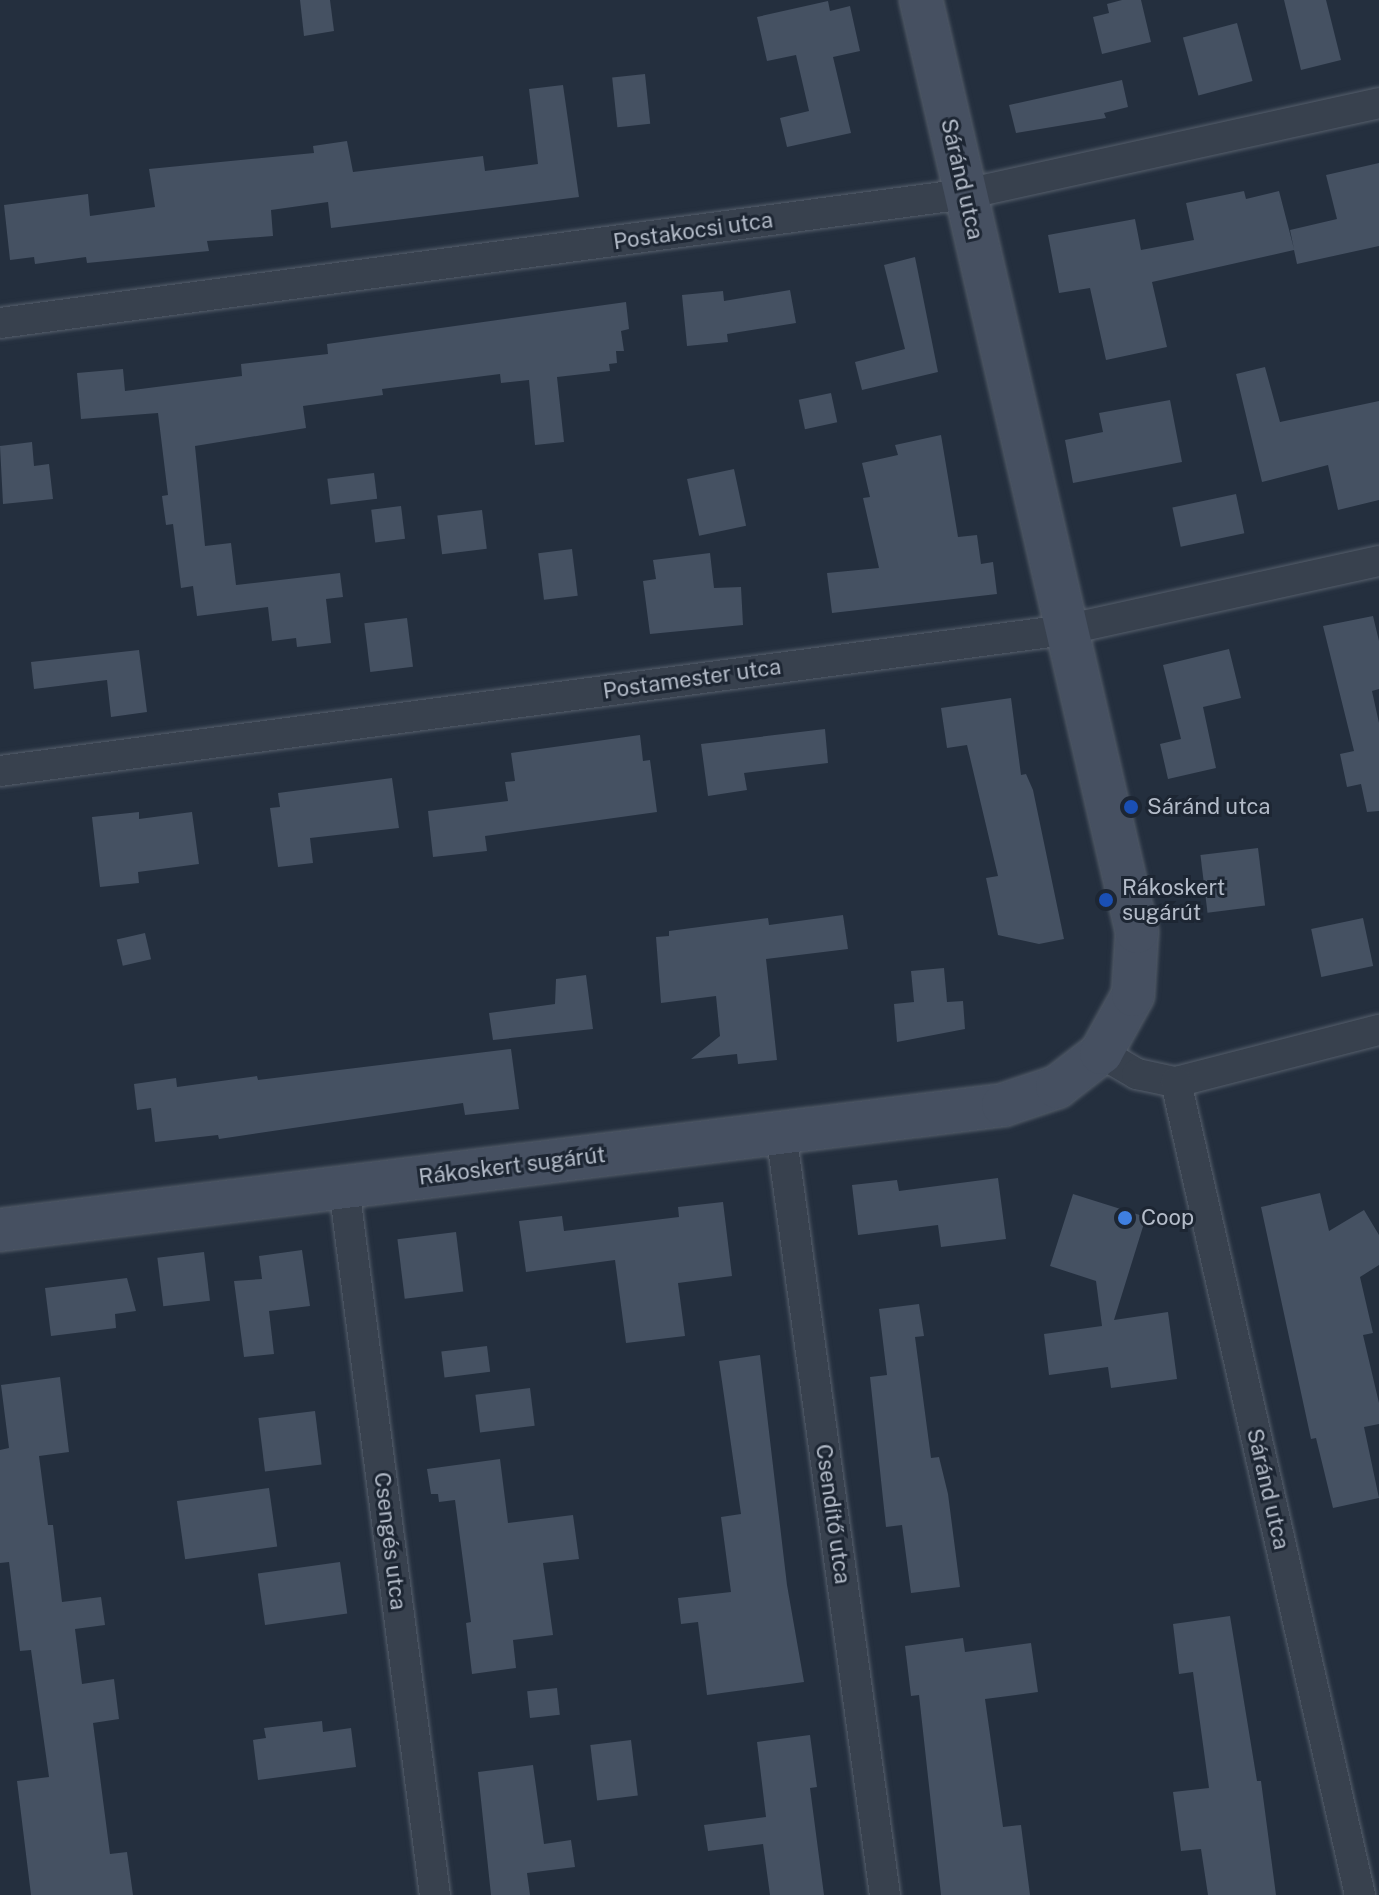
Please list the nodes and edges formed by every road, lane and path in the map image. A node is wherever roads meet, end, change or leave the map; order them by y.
1 (921, 0) edge
2 (1379, 103) edge
3 (966, 194) junction
4 (0, 323) edge
5 (1379, 561) edge
6 (1065, 630) junction
7 (0, 771) edge
8 (1379, 1030) edge
9 (1101, 1053) junction
10 (1176, 1082) junction
11 (781, 1132) junction
12 (344, 1187) junction
13 (0, 1230) edge
14 (435, 1895) edge
15 (885, 1895) edge
16 (1360, 1895) edge

1 - 3 street, Sáránd utca
2 - 3 street, Postakocsi utca
3 - 4 street, Postakocsi utca
3 - 6 street, Sáránd utca
5 - 6 street, Postamester utca
6 - 7 street, Postamester utca
6 - 9 street, Sáránd utca
8 - 10 street
9 - 10 street
9 - 11 street, Rákoskert sugárút
10 - 16 street, Sáránd utca
11 - 12 street, Rákoskert sugárút
11 - 15 street, Csendítő utca
12 - 13 street, Rákoskert sugárút
12 - 14 street, Csengés utca

